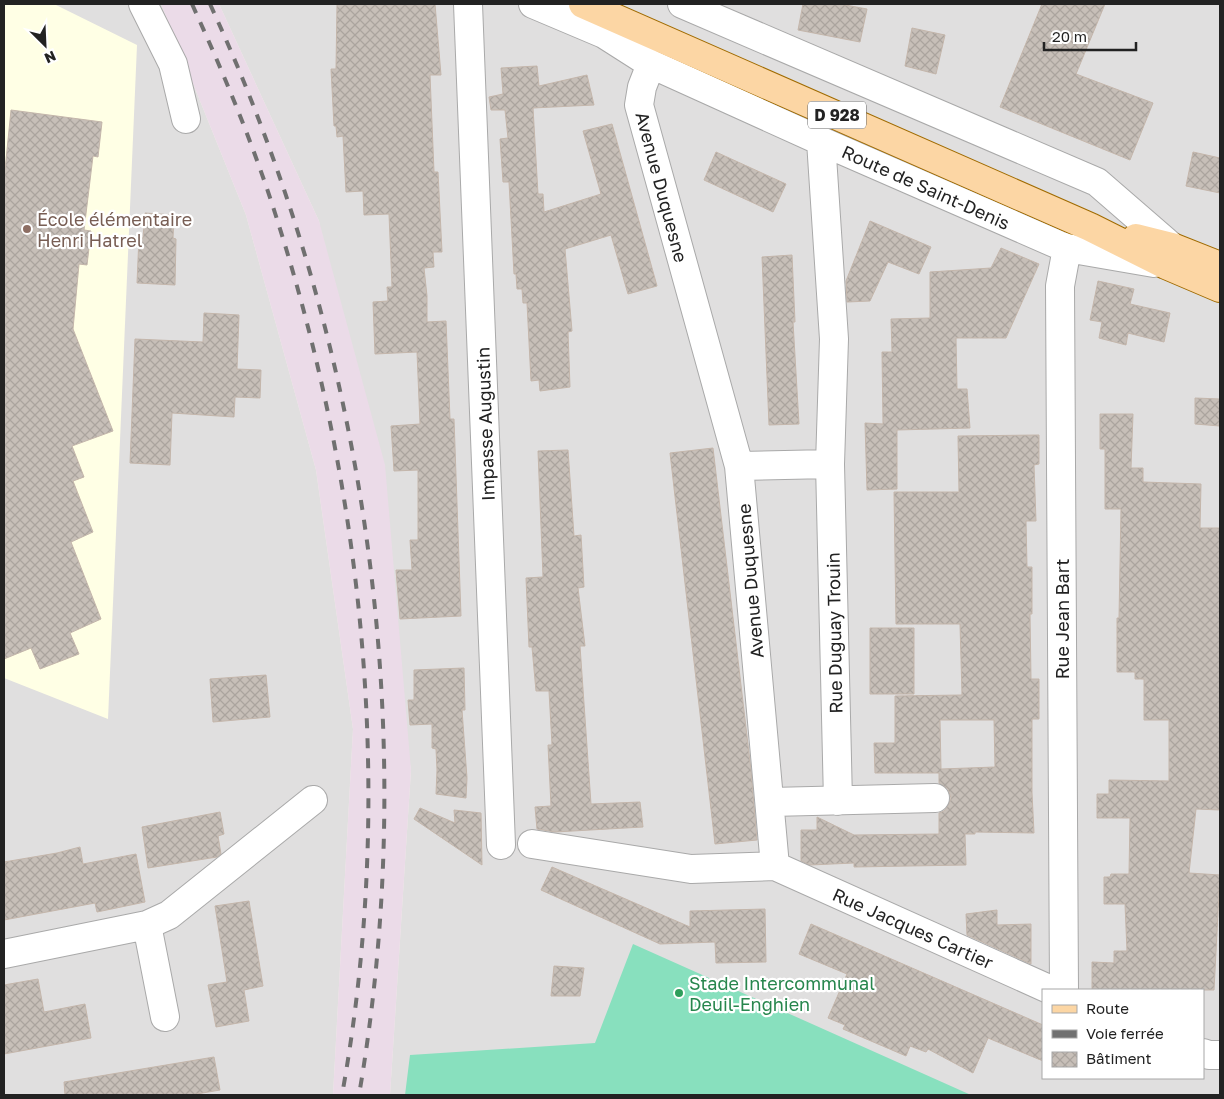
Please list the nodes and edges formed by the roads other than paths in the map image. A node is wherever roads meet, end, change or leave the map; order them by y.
1 (142, 4) edge
2 (468, 4) edge
3 (533, 4) edge
4 (583, 4) edge
5 (682, 4) edge
6 (651, 64) junction
7 (186, 120) dead end
8 (821, 141) junction
9 (1067, 248) junction
10 (1169, 256) junction
11 (1220, 266) edge
12 (1220, 288) edge
13 (830, 464) junction
14 (739, 466) junction
15 (935, 798) dead end
16 (313, 800) dead end
17 (838, 801) junction
18 (770, 802) junction
19 (532, 844) dead end
20 (501, 845) dead end
21 (775, 866) junction
22 (147, 925) junction
23 (4, 954) edge
24 (1049, 989) edge
25 (1064, 989) edge
26 (165, 1016) dead end
27 (1204, 1052) edge
28 (1220, 1055) edge

1 - 7 street
2 - 20 street, Impasse Augustin
3 - 6 street, Route de Saint-Denis
4 - 10 main road, Route de Saint-Denis / D 928
5 - 10 street, Route de Saint-Denis
6 - 8 street, Route de Saint-Denis
6 - 14 street, Avenue Duquesne
8 - 9 street, Route de Saint-Denis
8 - 13 street, Rue Duguay Trouin
9 - 10 street, Route de Saint-Denis
9 - 25 street, Rue Jean Bart
10 - 11 main road, Route de Saint-Denis
10 - 12 main road, Route de Saint-Denis
13 - 14 street
13 - 17 street, Rue Duguay Trouin
14 - 18 street, Avenue Duquesne
15 - 17 street
16 - 22 street
17 - 18 street
18 - 21 street, Avenue Duquesne
19 - 21 street
21 - 24 street, Rue Jacques Cartier
22 - 23 street
22 - 26 street
27 - 28 street

